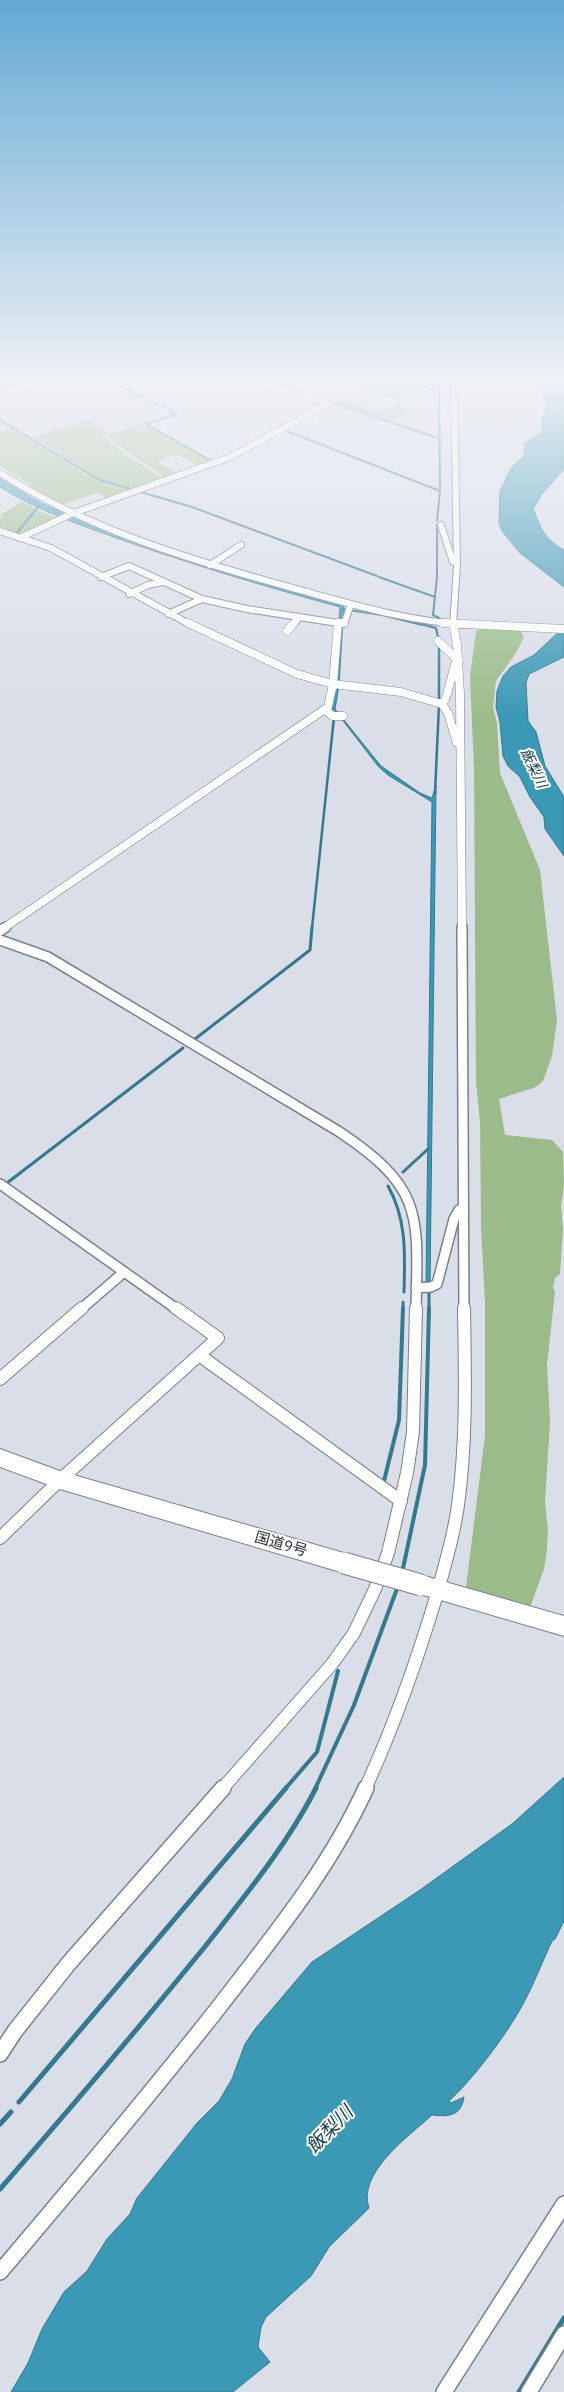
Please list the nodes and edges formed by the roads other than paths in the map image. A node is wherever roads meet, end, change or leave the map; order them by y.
1 (34, 495) edge
2 (124, 495) edge
3 (456, 495) edge
4 (70, 514) junction
5 (441, 525) dead end
6 (0, 531) edge
7 (20, 538) junction
8 (241, 545) dead end
9 (210, 565) junction
10 (457, 566) junction
11 (101, 577) junction
12 (163, 582) junction
13 (129, 594) junction
14 (202, 599) junction
15 (351, 604) junction
16 (168, 614) junction
17 (300, 616) junction
18 (340, 623) junction
19 (456, 624) junction
20 (564, 629) edge
21 (287, 631) dead end
22 (439, 641) dead end
23 (457, 661) junction
24 (336, 684) junction
25 (442, 704) junction
26 (325, 710) junction
27 (337, 716) dead end
28 (460, 744) junction
29 (0, 931) edge
30 (0, 940) edge
31 (0, 1184) edge
32 (463, 1208) junction
33 (124, 1272) junction
34 (416, 1288) junction
35 (200, 1355) junction
36 (0, 1379) edge
37 (0, 1458) edge
38 (60, 1480) junction
39 (401, 1501) junction
40 (0, 1538) edge
41 (435, 1589) junction
42 (564, 1626) edge
43 (0, 2054) edge
44 (564, 2204) edge
45 (0, 2272) edge
46 (564, 2334) edge
47 (444, 2392) edge
48 (529, 2392) edge

1 - 4 street
2 - 4 street
3 - 10 street
4 - 7 street
4 - 9 street
5 - 10 street
6 - 7 street
7 - 11 street
8 - 9 street
9 - 15 street
10 - 19 street
11 - 12 street
11 - 13 street
12 - 13 street
12 - 14 street
13 - 16 street
14 - 16 street
14 - 17 street
15 - 18 street
15 - 19 street
16 - 24 street
17 - 18 street
17 - 21 street
18 - 24 street
19 - 20 street
19 - 23 street
22 - 23 street
23 - 25 street
23 - 28 street
24 - 25 street
24 - 26 street
25 - 28 street
26 - 27 street
26 - 29 street
28 - 32 street
30 - 34 street
31 - 33 street
32 - 34 street
32 - 41 street
33 - 35 street
33 - 36 street
34 - 39 street
35 - 38 street
35 - 39 street
37 - 38 highway, 国道9号
38 - 40 street
38 - 41 highway, 国道9号, bridge
39 - 43 street
41 - 42 highway, 国道9号
41 - 45 street
44 - 47 street
46 - 48 street

